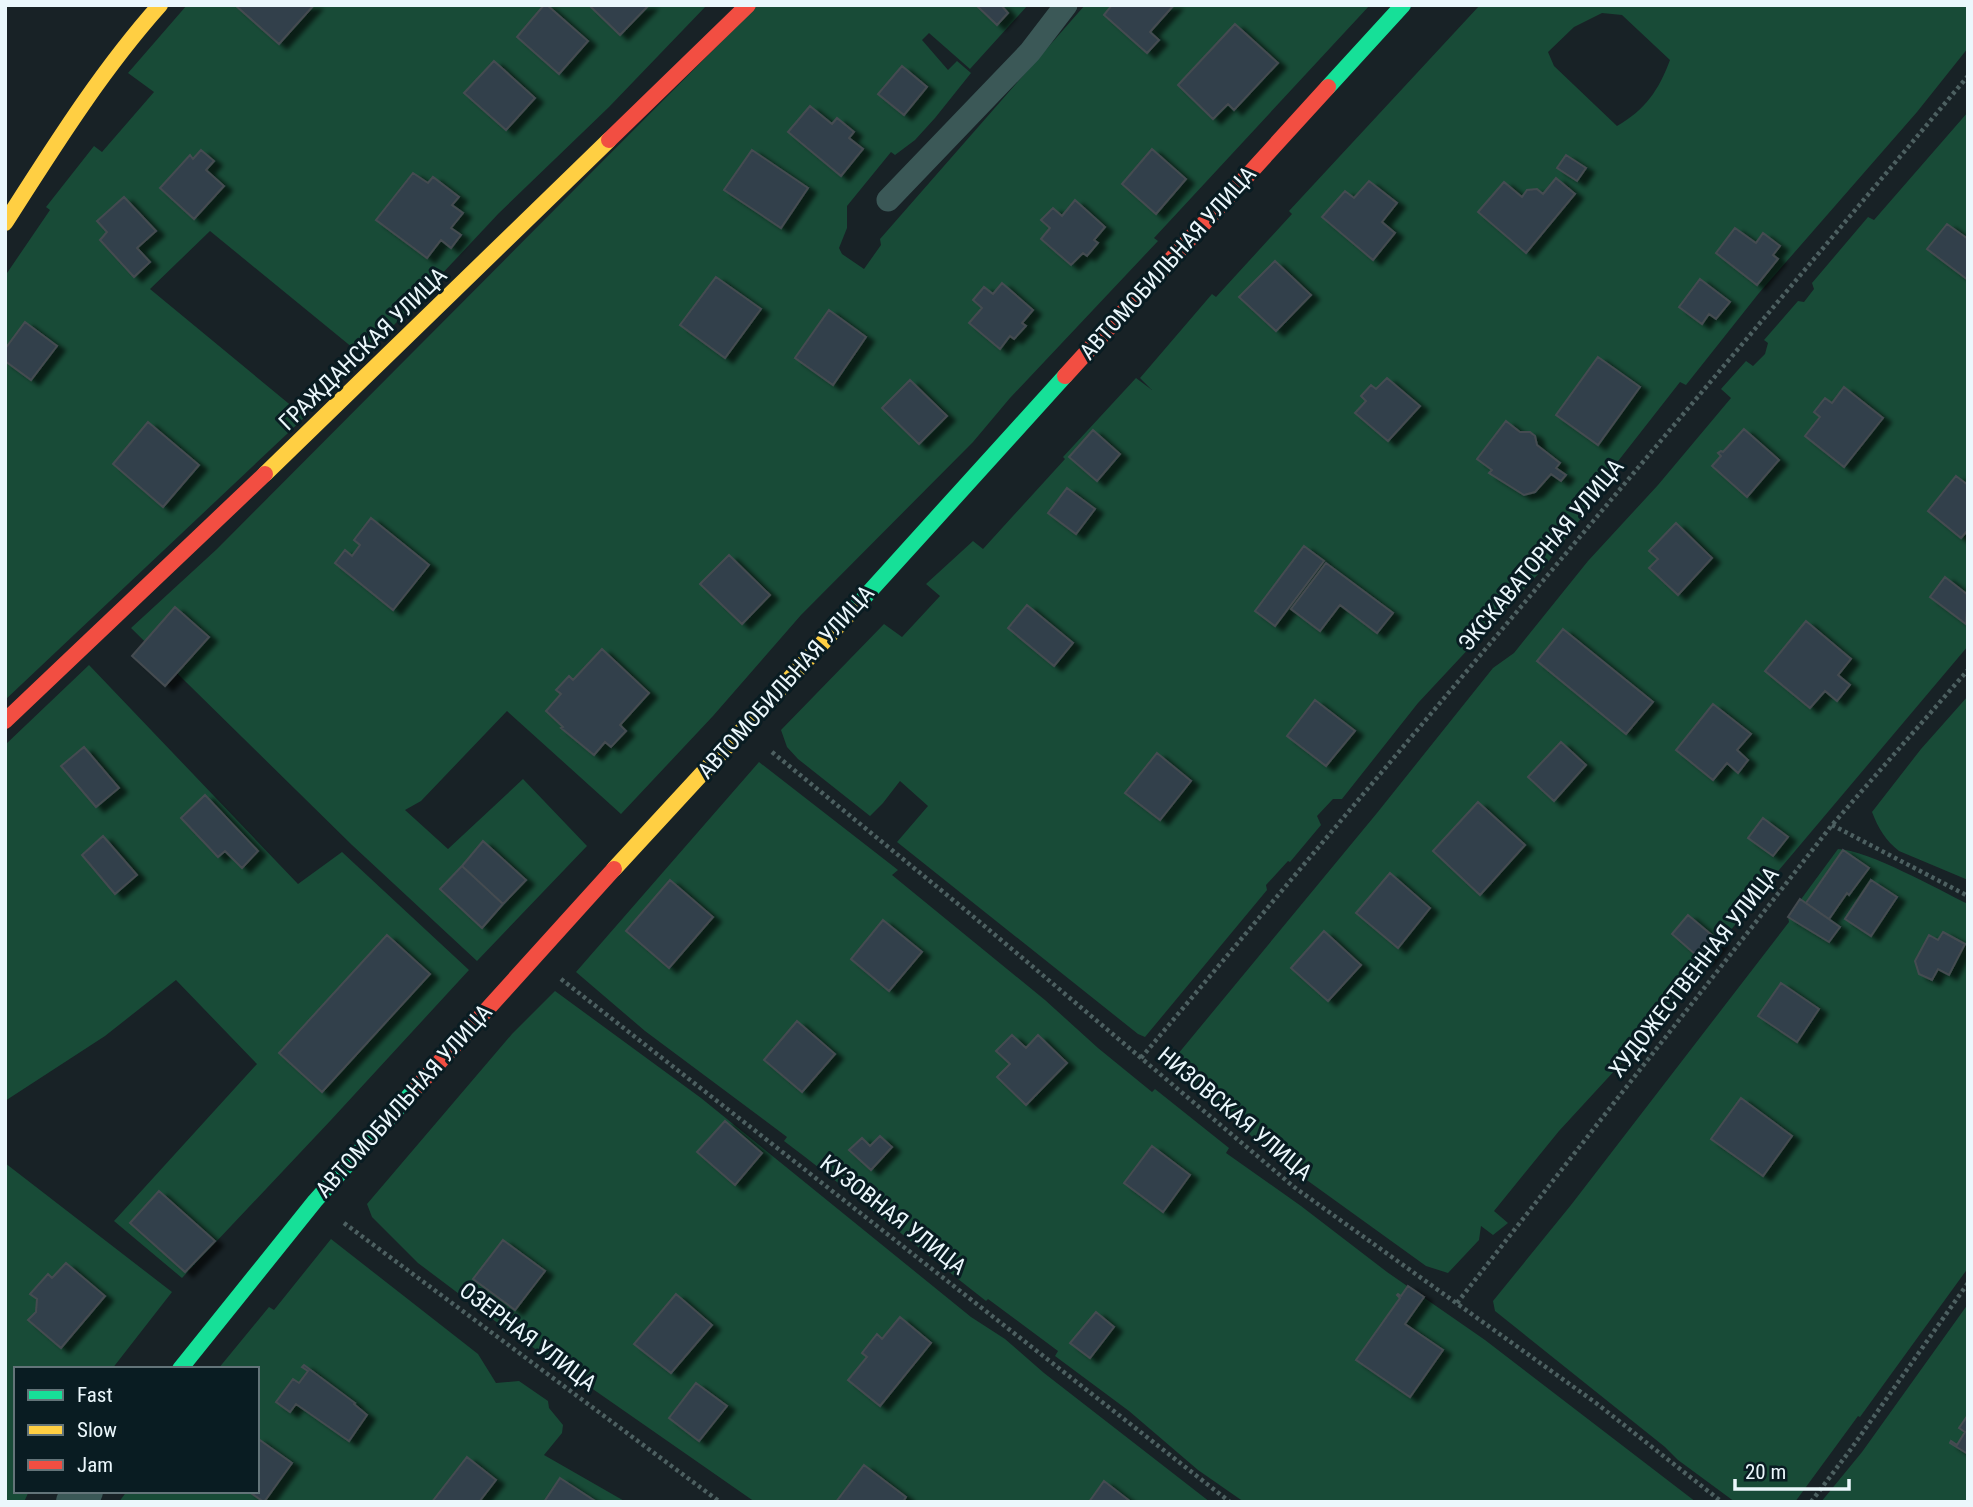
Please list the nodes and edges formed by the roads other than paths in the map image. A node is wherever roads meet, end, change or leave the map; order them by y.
1 (160, 5) edge
2 (748, 5) edge
3 (1066, 5) edge
4 (1403, 5) edge
5 (888, 200) dead end
6 (5, 223) edge
7 (5, 721) edge
8 (182, 1367) edge

1 - 6 street
2 - 7 street, ГРАЖДАНСКАЯ УЛИЦА
3 - 5 lane
4 - 8 street, АВТОМОБИЛЬНАЯ УЛИЦА

